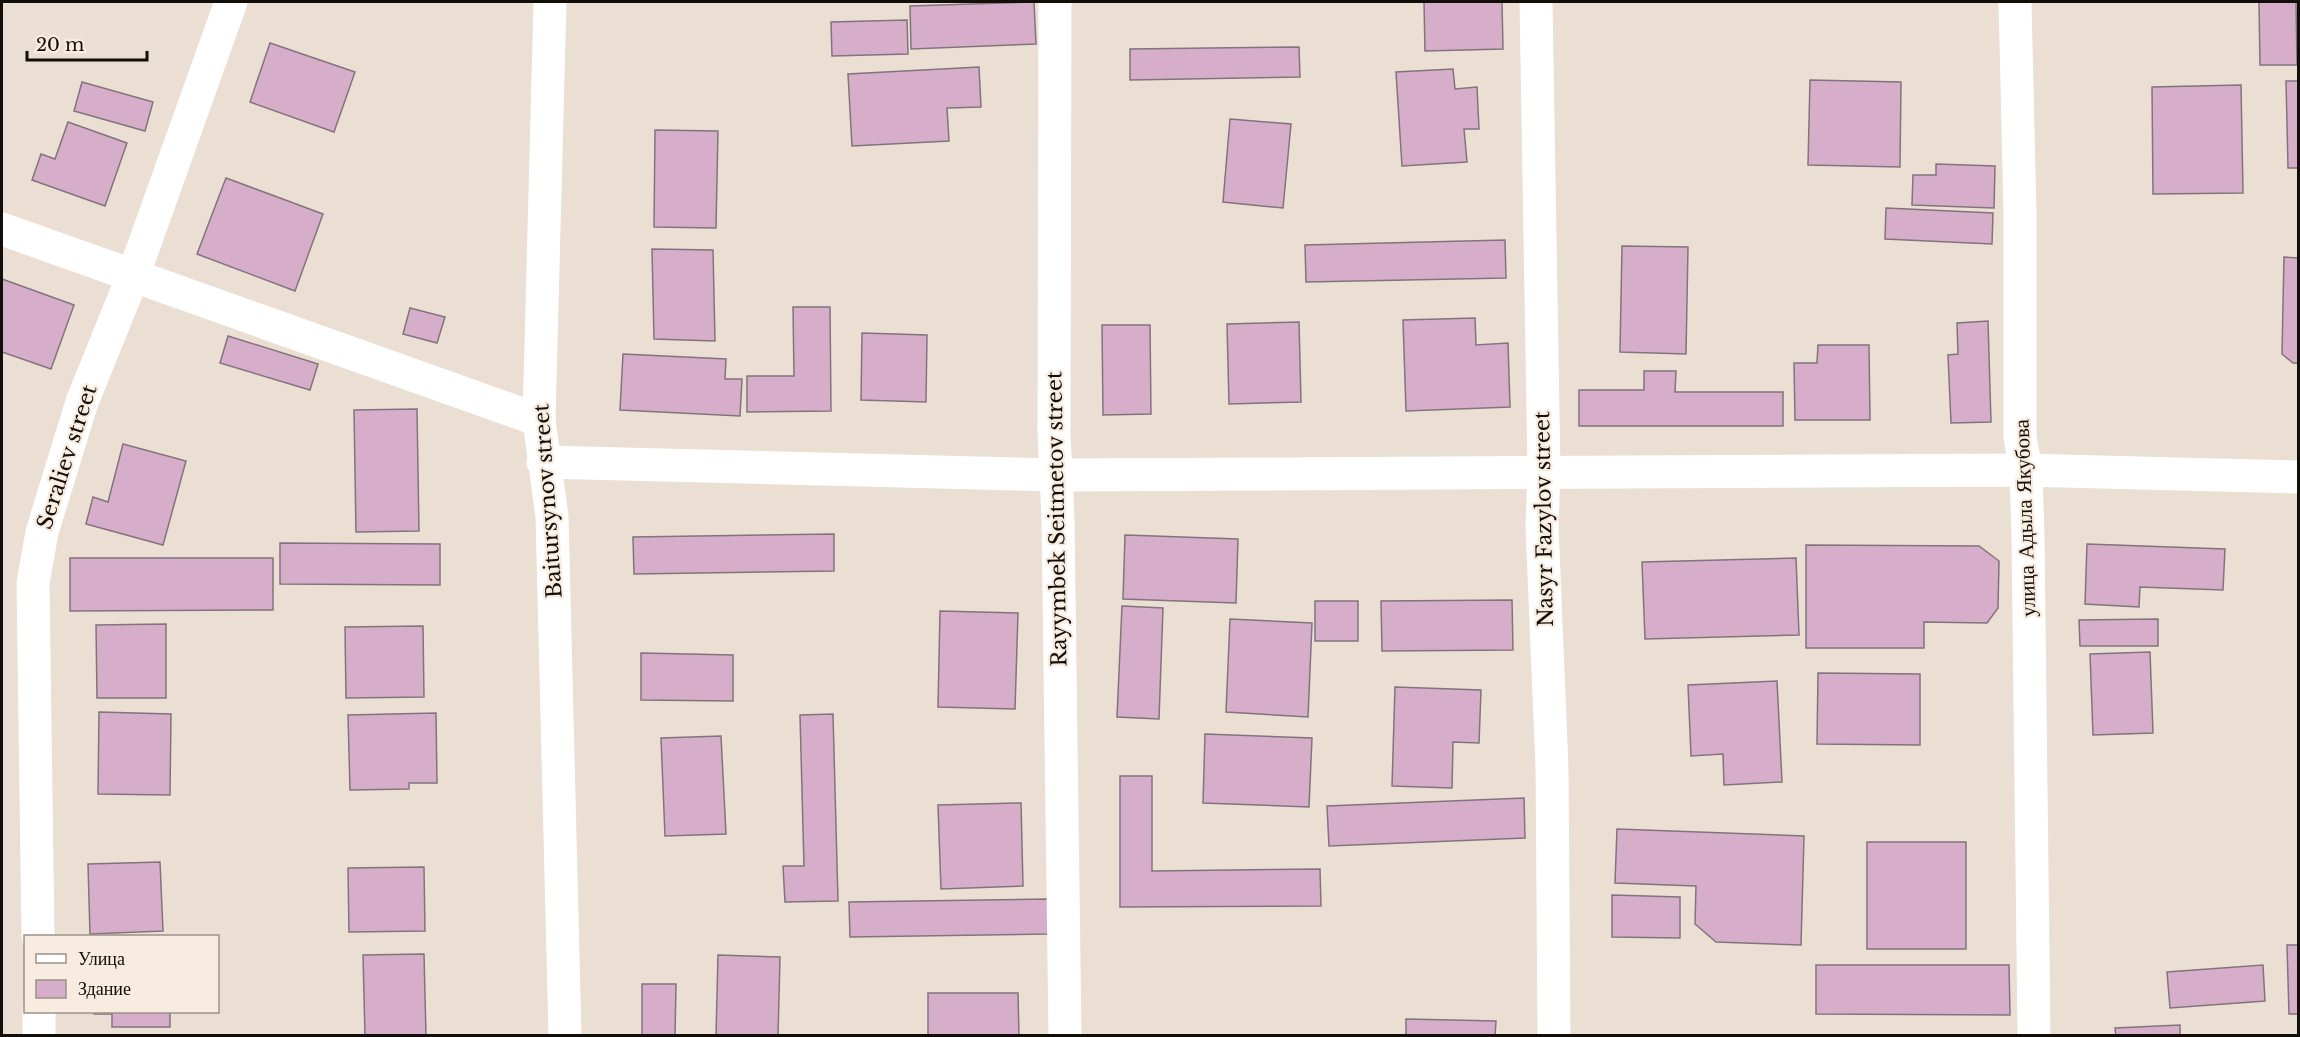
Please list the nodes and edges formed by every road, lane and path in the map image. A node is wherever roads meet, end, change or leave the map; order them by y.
1 (231, 2) edge
2 (550, 2) edge
3 (1055, 2) edge
4 (1536, 2) edge
5 (2015, 2) edge
6 (2, 229) edge
7 (133, 276) junction
8 (539, 420) junction
9 (543, 462) junction
10 (2026, 470) junction
11 (1544, 471) junction
12 (1056, 474) junction
13 (2298, 477) edge
14 (38, 935) edge
15 (39, 1013) edge
16 (39, 1035) edge
17 (565, 1035) edge
18 (1065, 1035) edge
19 (1554, 1035) edge
20 (2034, 1035) edge

1 - 7 street, Seraliev street
2 - 8 street, Baitursynov street
3 - 12 street, Rayymbek Seitmetov street
4 - 11 street, Nasyr Fazylov street
5 - 10 street, улица Адыла Якубова
6 - 7 street
7 - 8 street
7 - 14 street, Seraliev street
8 - 9 street, Baitursynov street
9 - 12 street
9 - 17 street, Baitursynov street
10 - 11 street
10 - 13 street
10 - 20 street, улица Адыла Якубова
11 - 12 street
11 - 19 street, Nasyr Fazylov street
12 - 18 street, Rayymbek Seitmetov street
15 - 16 street

